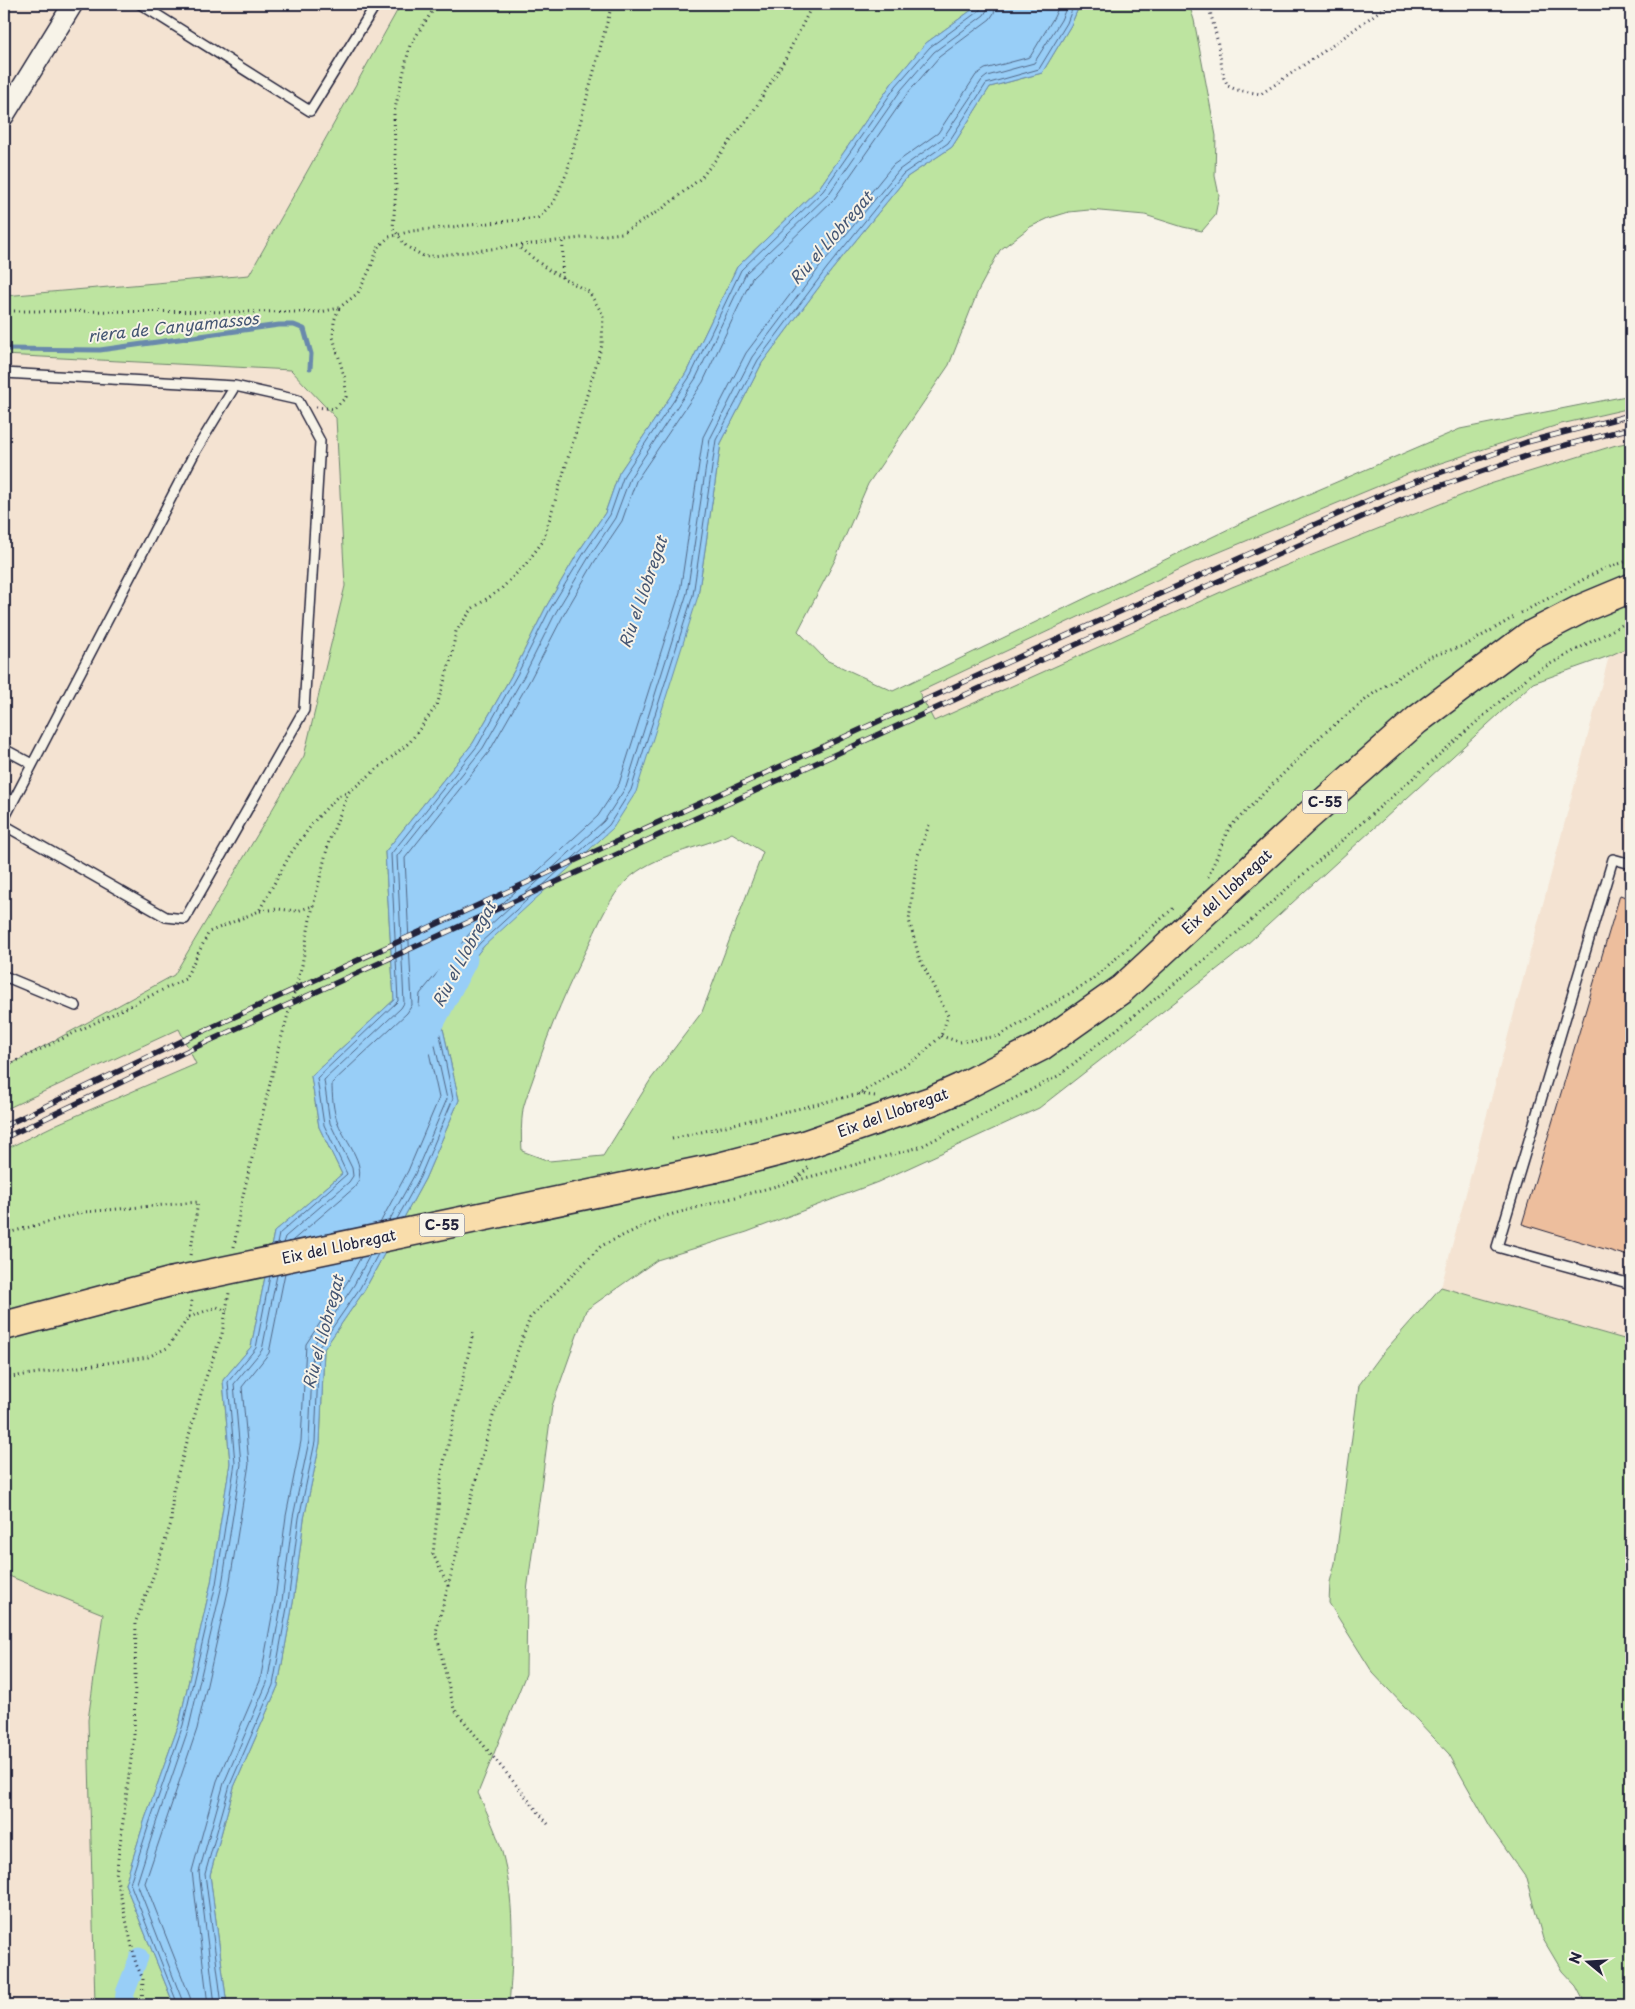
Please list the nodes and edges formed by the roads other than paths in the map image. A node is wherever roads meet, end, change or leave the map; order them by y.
1 (73, 4) edge
2 (140, 4) edge
3 (376, 4) edge
4 (4, 116) edge
5 (4, 373) edge
6 (235, 386) junction
7 (1631, 588) edge
8 (4, 749) edge
9 (32, 764) junction
10 (4, 819) edge
11 (4, 825) edge
12 (1631, 864) edge
13 (4, 976) edge
14 (76, 1006) dead end
15 (1631, 1284) edge
16 (4, 1326) edge

1 - 4 street
2 - 3 lane
5 - 6 lane
6 - 9 lane
6 - 11 lane
7 - 16 highway, Eix del Llobregat / C-55, bridge
8 - 9 lane
9 - 10 lane
12 - 15 lane
13 - 14 lane

